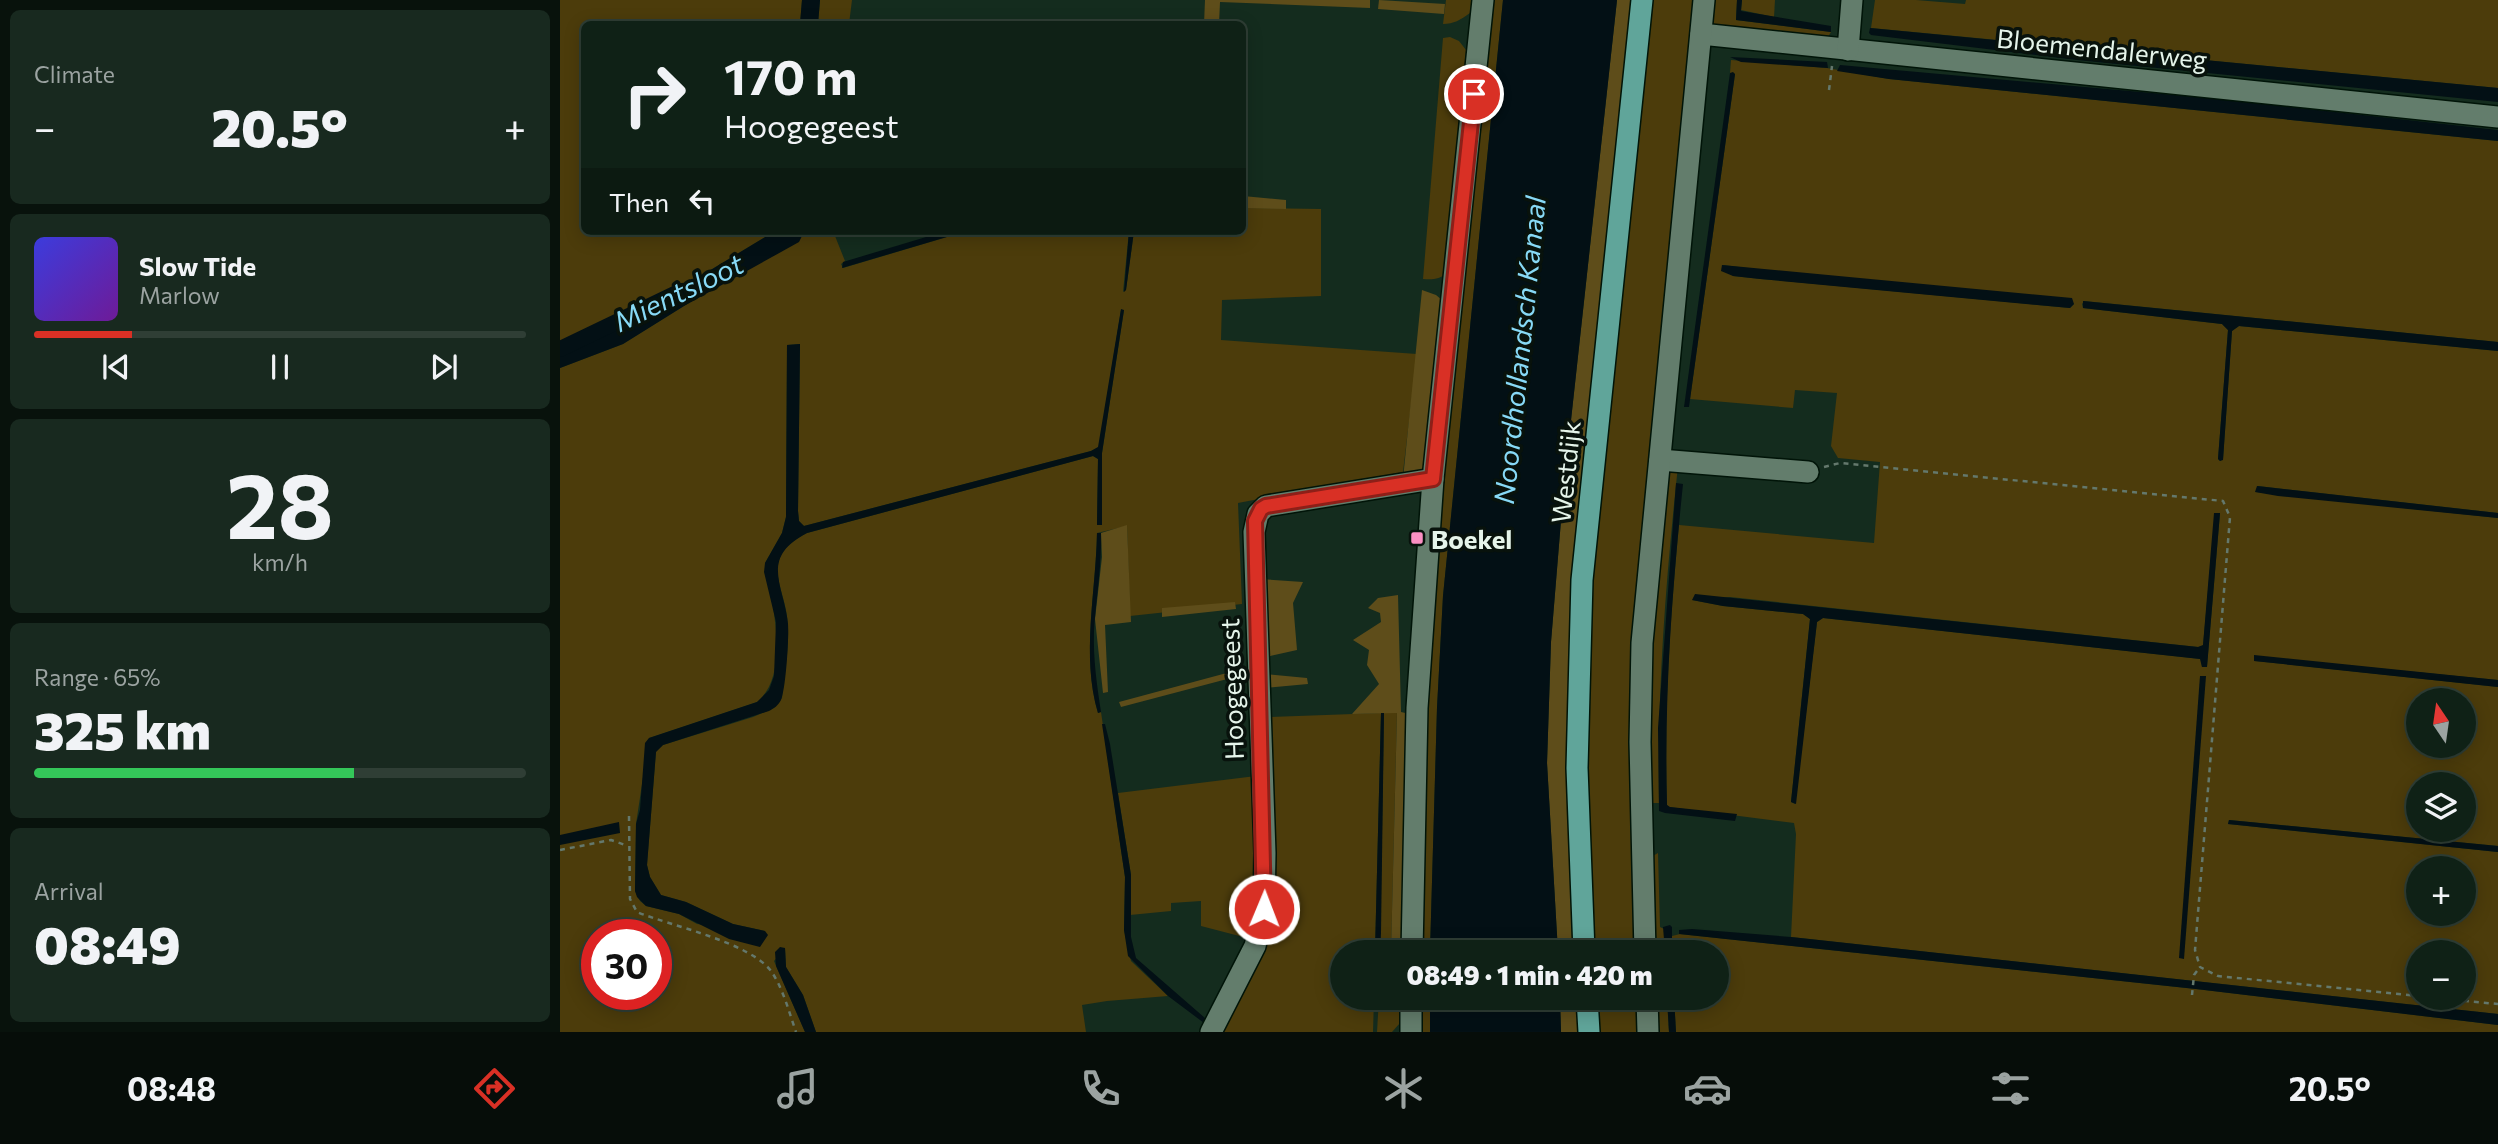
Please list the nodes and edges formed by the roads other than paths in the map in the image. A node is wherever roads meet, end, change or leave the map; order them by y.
1 (1483, 0) edge
2 (1642, 0) edge
3 (1704, 0) edge
4 (1853, 0) edge
5 (1701, 34) junction
6 (1841, 49) junction
7 (2498, 117) edge
8 (1660, 460) junction
9 (1808, 472) road end
10 (1433, 479) junction
11 (1412, 940) edge
12 (1584, 940) edge
13 (1645, 940) edge
14 (1409, 1010) edge
15 (1588, 1010) edge
16 (1647, 1010) edge
17 (1406, 1028) edge
18 (1211, 1032) edge
19 (1589, 1032) edge
20 (1648, 1032) edge

1 - 10 street
2 - 12 main road, Westdijk
3 - 5 street
4 - 6 street
5 - 6 street, Bloemendalerweg
5 - 8 street
6 - 7 street, Bloemendalerweg
8 - 9 street
8 - 13 street
10 - 11 street
10 - 18 street, Hoogegeest
14 - 17 street
15 - 19 main road
16 - 20 street

